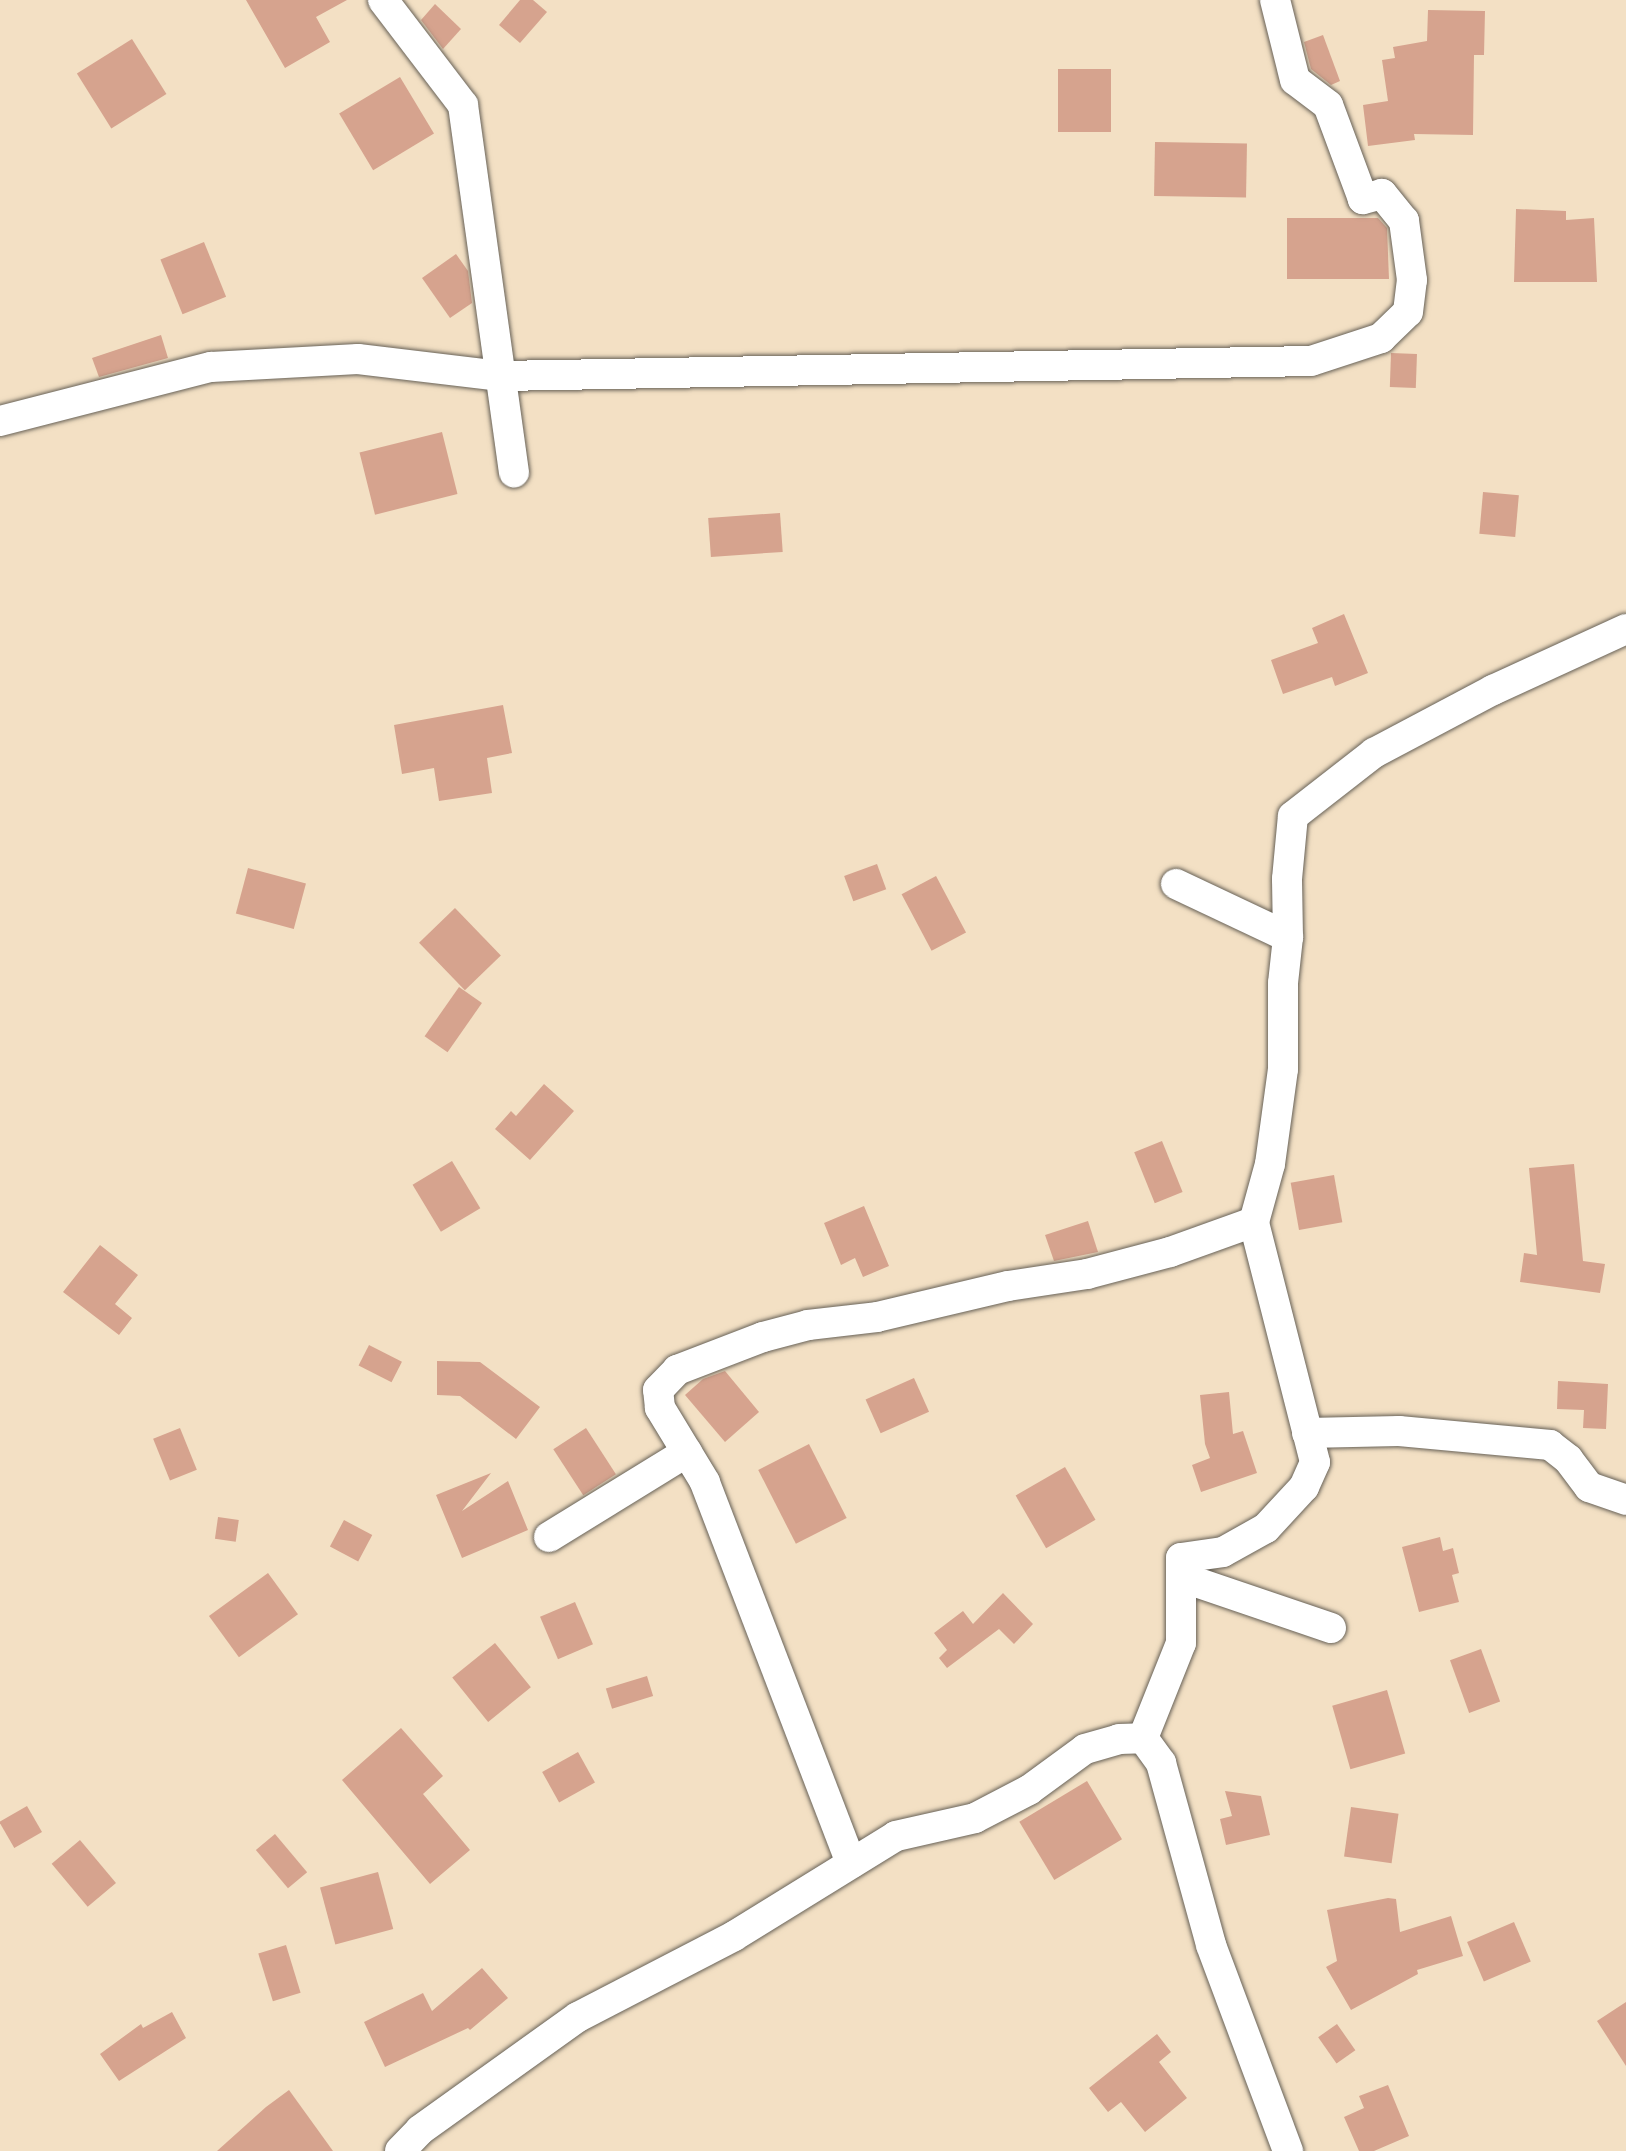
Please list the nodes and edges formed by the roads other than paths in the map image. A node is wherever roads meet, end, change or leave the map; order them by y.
1 (383, 0) edge
2 (1275, 0) edge
3 (501, 376) junction
4 (0, 421) edge
5 (514, 472) dead end
6 (1626, 629) edge
7 (1176, 884) dead end
8 (1288, 937) junction
9 (1254, 1222) junction
10 (1307, 1433) junction
11 (687, 1452) junction
12 (1626, 1500) edge
13 (549, 1537) dead end
14 (1181, 1577) junction
15 (1331, 1628) dead end
16 (1143, 1738) junction
17 (851, 1863) junction
18 (400, 2151) edge
19 (1288, 2151) edge

1 - 3 street
2 - 3 street
3 - 4 street
3 - 5 street
6 - 8 street
7 - 8 street
8 - 9 street
9 - 10 street
9 - 11 street
10 - 12 street
10 - 14 street
11 - 13 street
11 - 17 street
14 - 15 street
14 - 16 street
16 - 17 street
16 - 19 street
17 - 18 street

